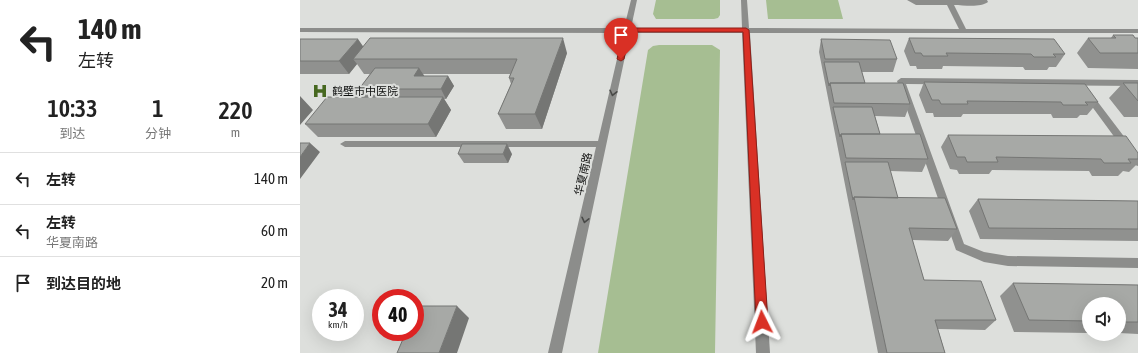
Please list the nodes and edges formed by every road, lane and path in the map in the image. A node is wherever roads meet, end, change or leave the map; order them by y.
1 (634, 0) edge
2 (744, 0) edge
3 (910, 0) edge
4 (983, 0) edge
5 (949, 3) junction
6 (300, 30) edge
7 (627, 30) junction
8 (746, 30) junction
9 (964, 31) junction
10 (1138, 31) edge
11 (1079, 82) junction
12 (1138, 83) edge
13 (345, 144) dead end
14 (602, 144) junction
15 (1138, 162) edge
16 (1138, 263) edge
17 (555, 353) edge
18 (764, 353) edge

1 - 7 street, 华夏南路
2 - 8 street
3 - 5 street
4 - 5 street
5 - 9 street
6 - 7 street
7 - 8 street
7 -> 14 street, 华夏南路
8 - 9 street
8 - 18 street
9 - 10 street
11 - 12 street
11 - 15 street
11 - 16 street
13 - 14 street
14 -> 17 street, 华夏南路

